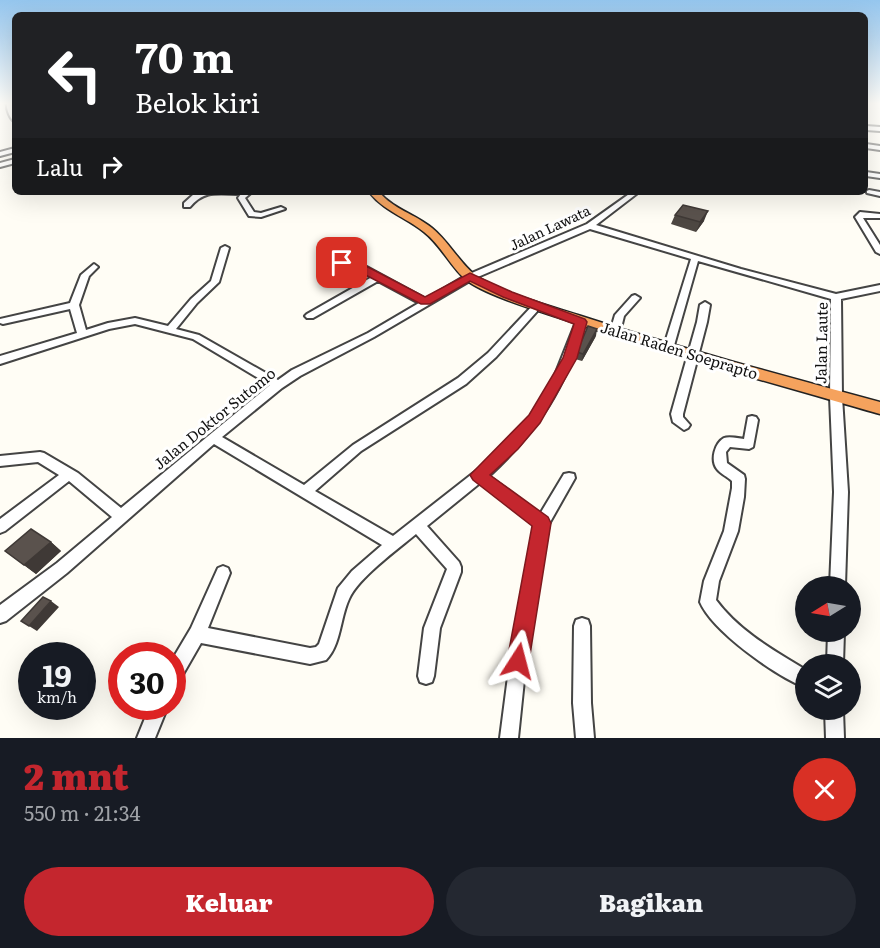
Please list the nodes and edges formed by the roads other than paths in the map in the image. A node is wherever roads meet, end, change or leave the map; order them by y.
1 (869, 192) dead end
2 (880, 194) edge
3 (196, 195) edge
4 (244, 195) edge
5 (376, 195) edge
6 (632, 195) edge
7 (187, 205) dead end
8 (281, 209) dead end
9 (880, 216) edge
10 (591, 226) junction
11 (225, 248) dead end
12 (880, 252) edge
13 (695, 258) junction
14 (342, 263) dead end
15 (94, 267) dead end
16 (378, 277) junction
17 (470, 277) junction
18 (880, 288) edge
19 (836, 297) junction
20 (635, 298) dead end
21 (425, 302) junction
22 (74, 305) junction
23 (705, 305) dead end
24 (537, 306) junction
25 (310, 316) dead end
26 (3, 321) dead end
27 (581, 322) junction
28 (170, 330) junction
29 (615, 332) junction
30 (82, 334) junction
31 (668, 349) junction
32 (693, 357) junction
33 (0, 360) edge
34 (278, 385) junction
35 (836, 397) junction
36 (880, 408) edge
37 (752, 420) dead end
38 (684, 425) dead end
39 (213, 438) junction
40 (0, 461) edge
41 (68, 475) junction
42 (479, 475) junction
43 (569, 478) dead end
44 (305, 492) junction
45 (122, 517) junction
46 (542, 523) junction
47 (417, 525) junction
48 (0, 527) edge
49 (393, 544) junction
50 (223, 573) dead end
51 (838, 576) edge
52 (0, 615) edge
53 (582, 626) dead end
54 (197, 634) junction
55 (186, 653) edge
56 (795, 673) edge
57 (426, 676) dead end
58 (153, 720) edge
59 (834, 720) edge
60 (146, 738) edge
61 (509, 738) edge
62 (585, 738) edge
63 (835, 738) edge

1 - 2 street
3 - 7 street
4 - 8 street
5 - 17 highway, Jalan Raden Soeprapto
6 - 10 street, Jalan Lawata
9 - 12 street
10 - 13 street
10 - 17 street, Jalan Lawata
11 - 28 street
13 - 19 street
13 - 31 street
14 - 16 street
15 - 22 street
16 - 21 street
16 - 25 street
17 - 21 street, Jalan Doktor Sutomo
17 - 24 highway, Jalan Raden Soeprapto
18 - 19 street, Jalan Laute
19 - 35 street, Jalan Laute
20 - 29 street
21 - 34 street, Jalan Doktor Sutomo
22 - 26 street
22 - 30 street
23 - 32 street
24 - 27 highway, Jalan Raden Soeprapto
24 - 44 street
27 - 29 highway, Jalan Raden Soeprapto
27 - 42 street
28 - 30 street
28 - 34 street
29 - 31 highway, Jalan Raden Soeprapto
30 - 33 street
31 - 32 highway, Jalan Raden Soeprapto
32 - 35 highway, Jalan Raden Soeprapto
32 - 38 street
34 - 39 street, Jalan Doktor Sutomo
35 - 36 highway, Jalan Raden Soeprapto
35 - 51 street, Jalan Laute
37 - 56 street
39 - 44 street
39 - 45 street, Jalan Doktor Sutomo
40 - 41 street
41 - 45 street
41 - 48 street
42 - 46 street
42 - 47 street
43 - 46 street
44 - 49 street
45 - 52 street, Jalan Doktor Sutomo
46 - 61 street
47 - 49 street
47 - 57 street
49 - 54 street
50 - 54 street
53 - 62 street
54 - 55 street
58 - 60 street
59 - 63 street

